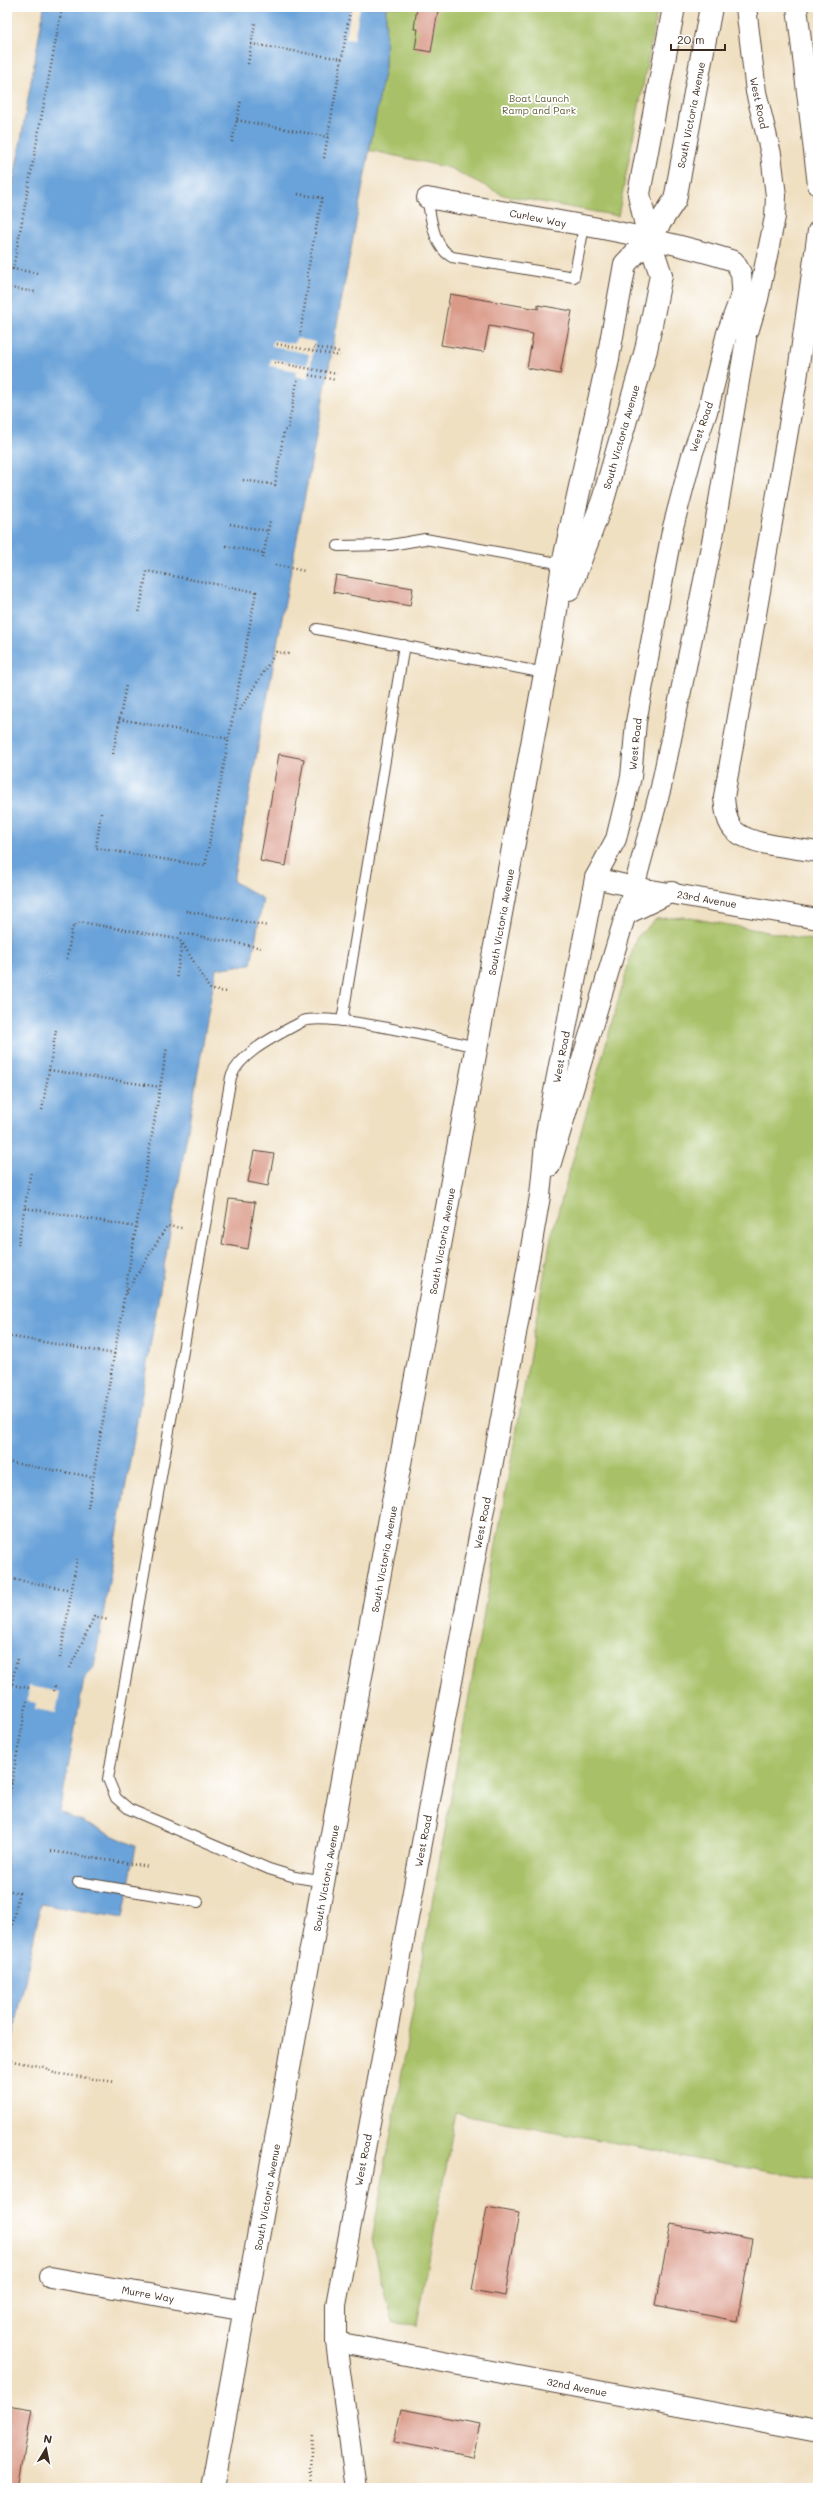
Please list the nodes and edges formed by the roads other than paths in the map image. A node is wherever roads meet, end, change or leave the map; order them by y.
1 (674, 7) edge
2 (711, 7) edge
3 (746, 7) edge
4 (797, 7) edge
5 (818, 186) edge
6 (427, 198) joint
7 (584, 227) junction
8 (818, 230) edge
9 (649, 239) junction
10 (742, 293) junction
11 (746, 338) junction
12 (338, 546) dead end
13 (563, 564) junction
14 (317, 630) dead end
15 (553, 630) junction
16 (404, 645) junction
17 (545, 673) junction
18 (818, 852) edge
19 (595, 878) junction
20 (634, 887) junction
21 (672, 892) junction
22 (625, 915) junction
23 (818, 918) edge
24 (342, 1021) junction
25 (478, 1047) junction
26 (540, 1196) junction
27 (78, 1882) dead end
28 (325, 1882) junction
29 (198, 1902) dead end
30 (50, 2277) dead end
31 (246, 2311) junction
32 (336, 2342) junction
33 (818, 2432) edge
34 (212, 2488) edge
35 (356, 2488) edge

1 - 9 street, South Victoria Avenue
2 - 9 street, South Victoria Avenue
3 - 11 street, West Road
4 - 5 street
6 - 7 street, Curlew Way
6 - 7 lane
7 - 9 street, Curlew Way
8 - 18 street
9 - 10 street, West Road
9 - 13 street, South Victoria Avenue
9 - 15 street, South Victoria Avenue
10 - 11 street, West Road
10 - 19 street, West Road
11 - 20 street, West Road
12 - 13 lane
13 - 15 street, South Victoria Avenue
14 - 16 lane
15 - 17 street, South Victoria Avenue
16 - 17 lane
16 - 24 lane
17 - 25 street, South Victoria Avenue
19 - 20 street, 23rd Avenue
19 - 26 street, West Road
20 - 21 street, 23rd Avenue
20 - 22 street, West Road
21 - 22 street
21 - 23 street, 23rd Avenue
22 - 26 street, West Road
24 - 25 lane
24 - 28 lane
25 - 28 street, South Victoria Avenue
26 - 32 street, West Road
27 - 29 lane
28 - 31 street, South Victoria Avenue
30 - 31 street, Murre Way
31 - 34 street, South Victoria Avenue
32 - 33 street, 32nd Avenue
32 - 35 street, West Road

